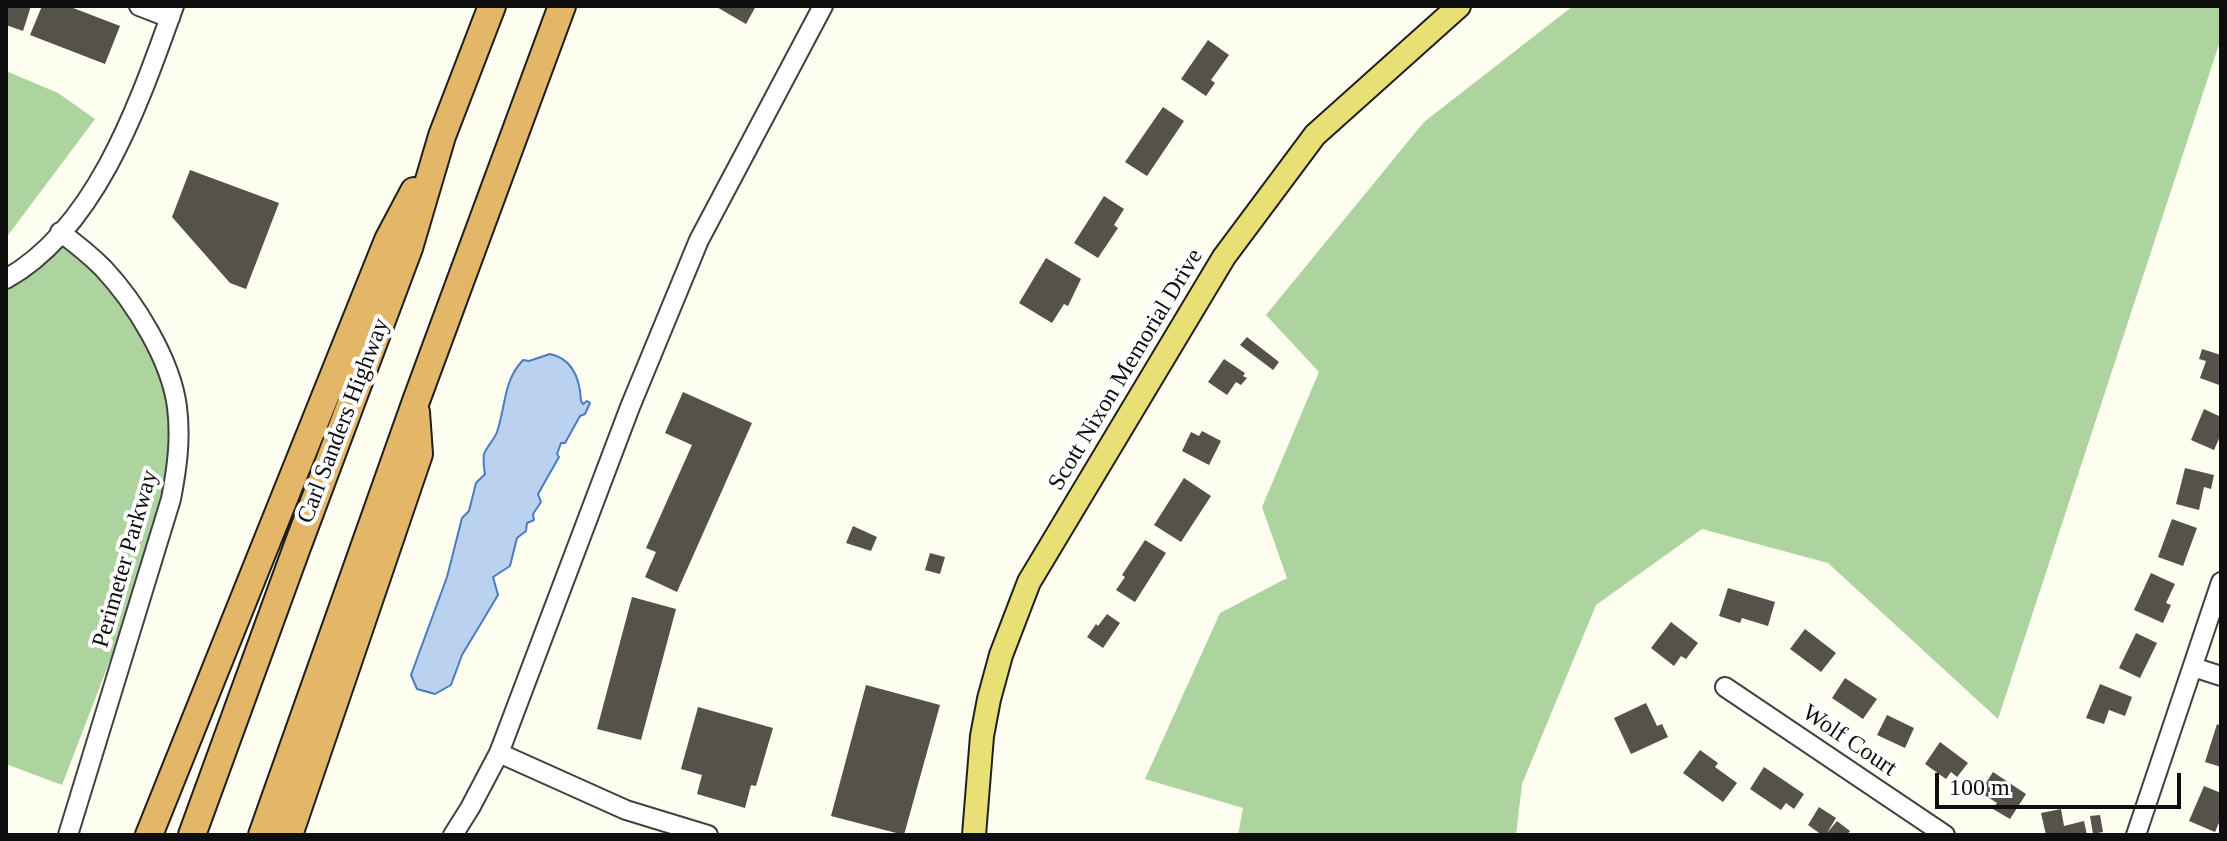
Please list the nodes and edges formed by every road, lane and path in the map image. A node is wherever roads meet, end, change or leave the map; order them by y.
1 (139, 6) edge
2 (492, 6) edge
3 (562, 6) edge
4 (823, 6) edge
5 (1459, 6) edge
6 (172, 12) edge
7 (442, 136) junction
8 (60, 232) junction
9 (6, 279) edge
10 (416, 401) junction
11 (2221, 582) edge
12 (2193, 667) junction
13 (2221, 676) edge
14 (1725, 687) dead end
15 (499, 753) junction
16 (68, 835) edge
17 (149, 835) edge
18 (192, 835) edge
19 (262, 835) edge
20 (289, 835) edge
21 (453, 835) edge
22 (708, 835) edge
23 (974, 835) edge
24 (1945, 835) edge
25 (2136, 835) edge

1 - 6 street
2 - 7 highway, Carl Sanders Highway
3 - 10 highway
4 - 15 street
5 - 23 main road, Scott Nixon Memorial Drive
6 - 8 street
7 - 17 highway
7 - 18 highway, Carl Sanders Highway
8 - 9 street
8 - 16 street, Perimeter Parkway
10 - 19 highway
10 - 20 highway
11 - 12 street
12 - 13 street
12 - 25 street
14 - 24 street, Wolf Court
15 - 21 street
15 - 22 street

